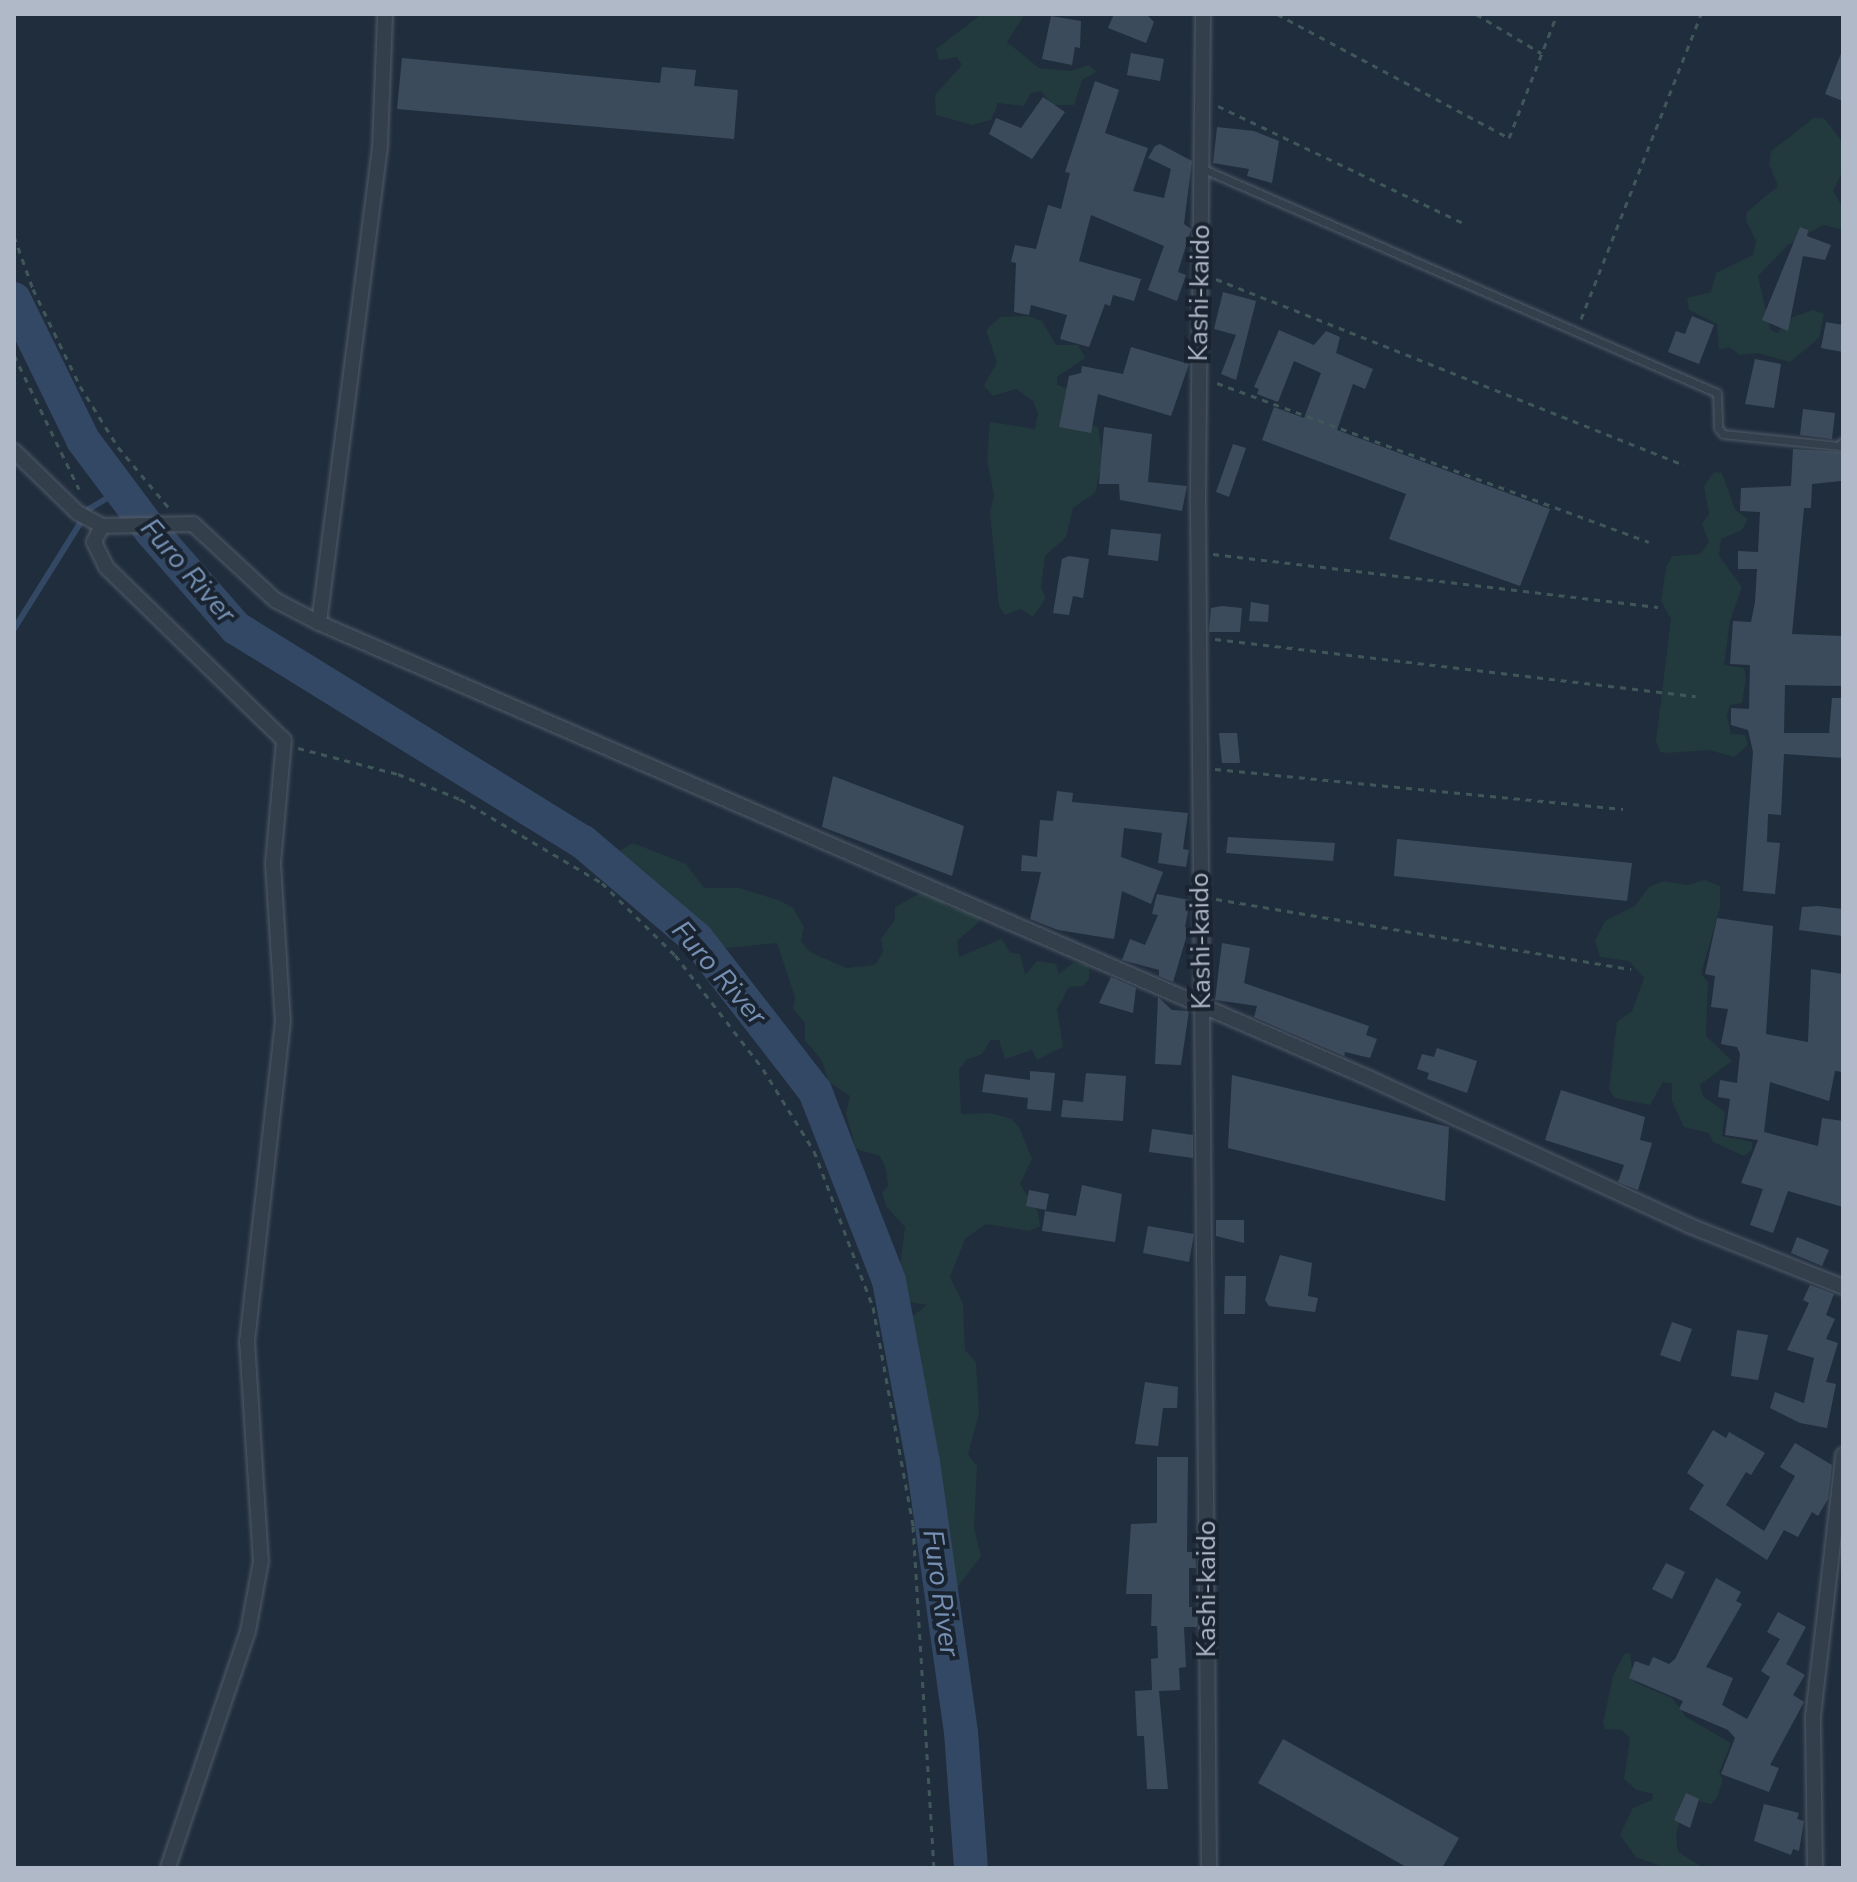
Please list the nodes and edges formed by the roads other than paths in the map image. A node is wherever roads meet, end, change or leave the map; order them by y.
1 (385, 14) edge
2 (1203, 14) edge
3 (1201, 168) junction
4 (1843, 441) edge
5 (14, 451) edge
6 (102, 526) junction
7 (319, 623) junction
8 (1202, 1007) junction
9 (1843, 1287) edge
10 (1843, 1455) edge
11 (168, 1868) edge
12 (1209, 1868) edge
13 (1815, 1868) edge

1 - 7 street
2 - 3 street, Kashi-kaido
3 - 4 lane
3 - 8 street, Kashi-kaido
5 - 6 street
6 - 7 street
6 - 11 street
7 - 8 street
8 - 9 street
8 - 12 street, Kashi-kaido
10 - 13 street

